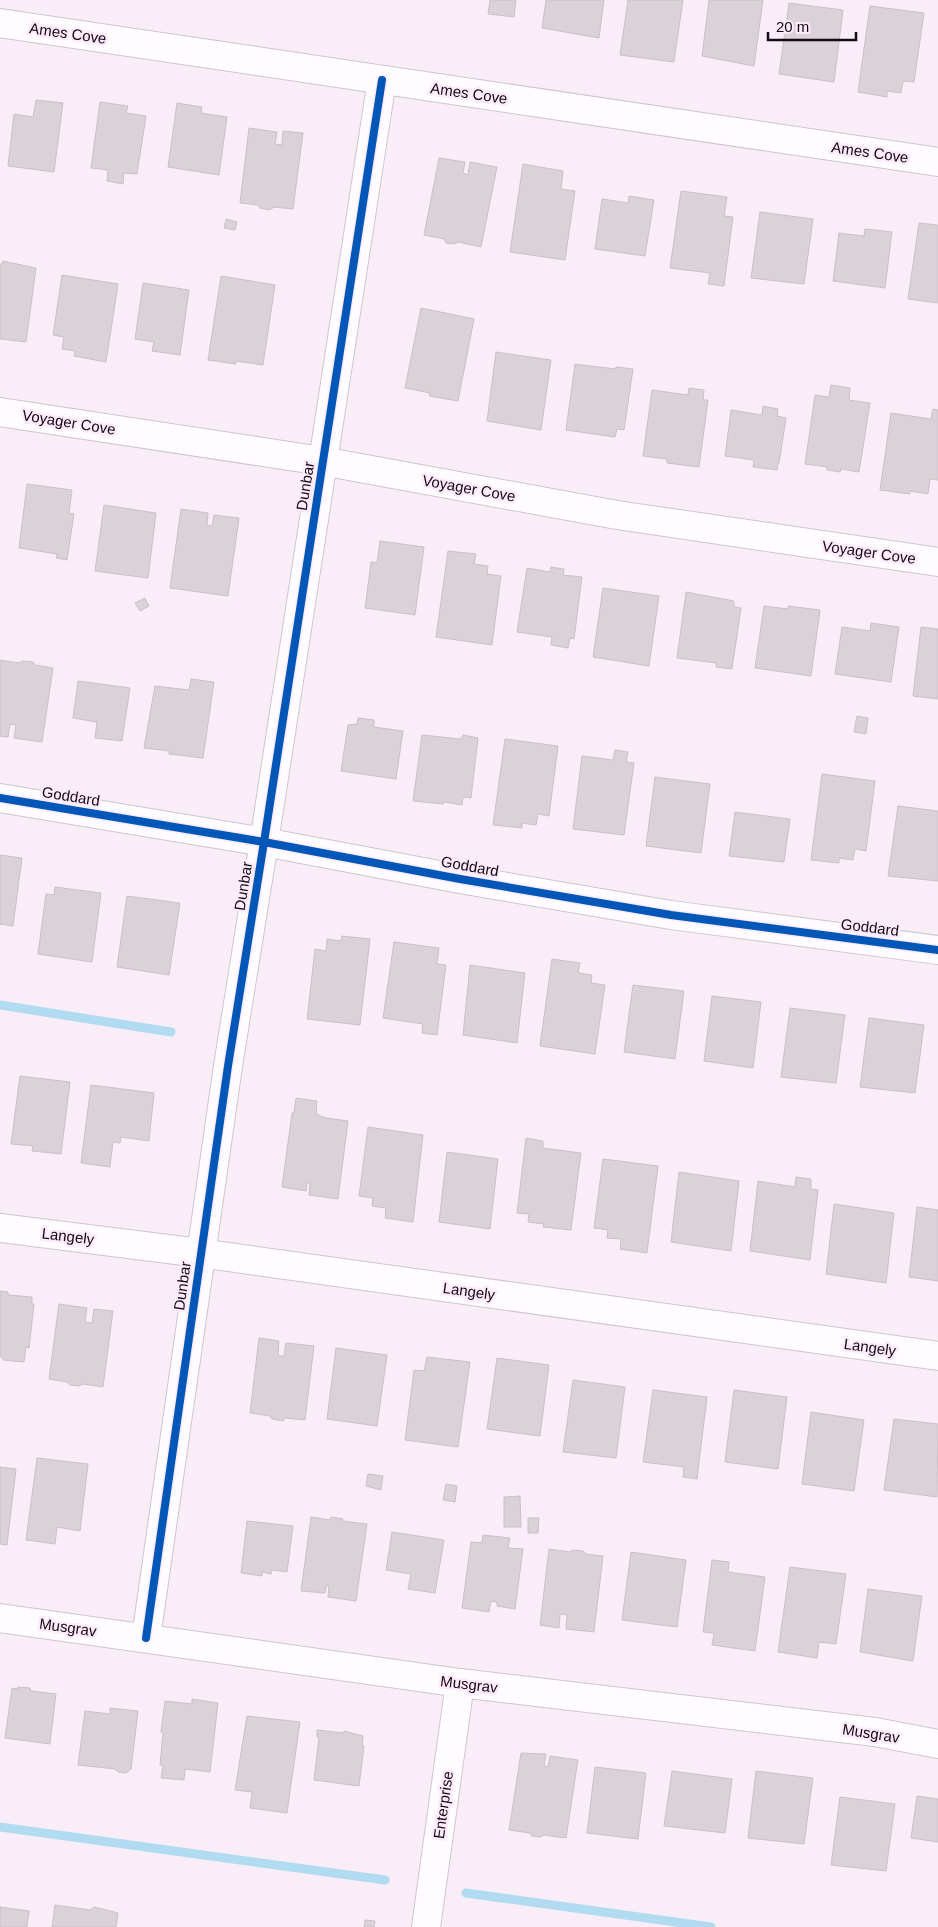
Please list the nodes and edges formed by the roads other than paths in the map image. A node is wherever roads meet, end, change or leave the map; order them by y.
1 (0, 23) edge
2 (382, 80) junction
3 (938, 162) edge
4 (0, 412) edge
5 (322, 461) junction
6 (938, 562) edge
7 (0, 798) edge
8 (264, 842) junction
9 (938, 950) edge
10 (0, 1228) edge
11 (200, 1253) junction
12 (938, 1356) edge
13 (0, 1618) edge
14 (146, 1638) junction
15 (460, 1683) junction
16 (938, 1744) edge
17 (426, 1927) edge

1 - 2 street, Ames Cove
2 - 3 street, Ames Cove
2 - 5 street, Dunbar
4 - 5 street, Voyager Cove
5 - 6 street, Voyager Cove
5 - 8 street, Dunbar
7 - 8 street, Goddard
8 - 9 street, Goddard
8 - 11 street, Dunbar
10 - 11 street, Langely
11 - 12 street, Langely
11 - 14 street, Dunbar
13 - 14 street, Musgrav
14 - 15 street, Musgrav
15 - 16 street, Musgrav
15 - 17 street, Enterprise

